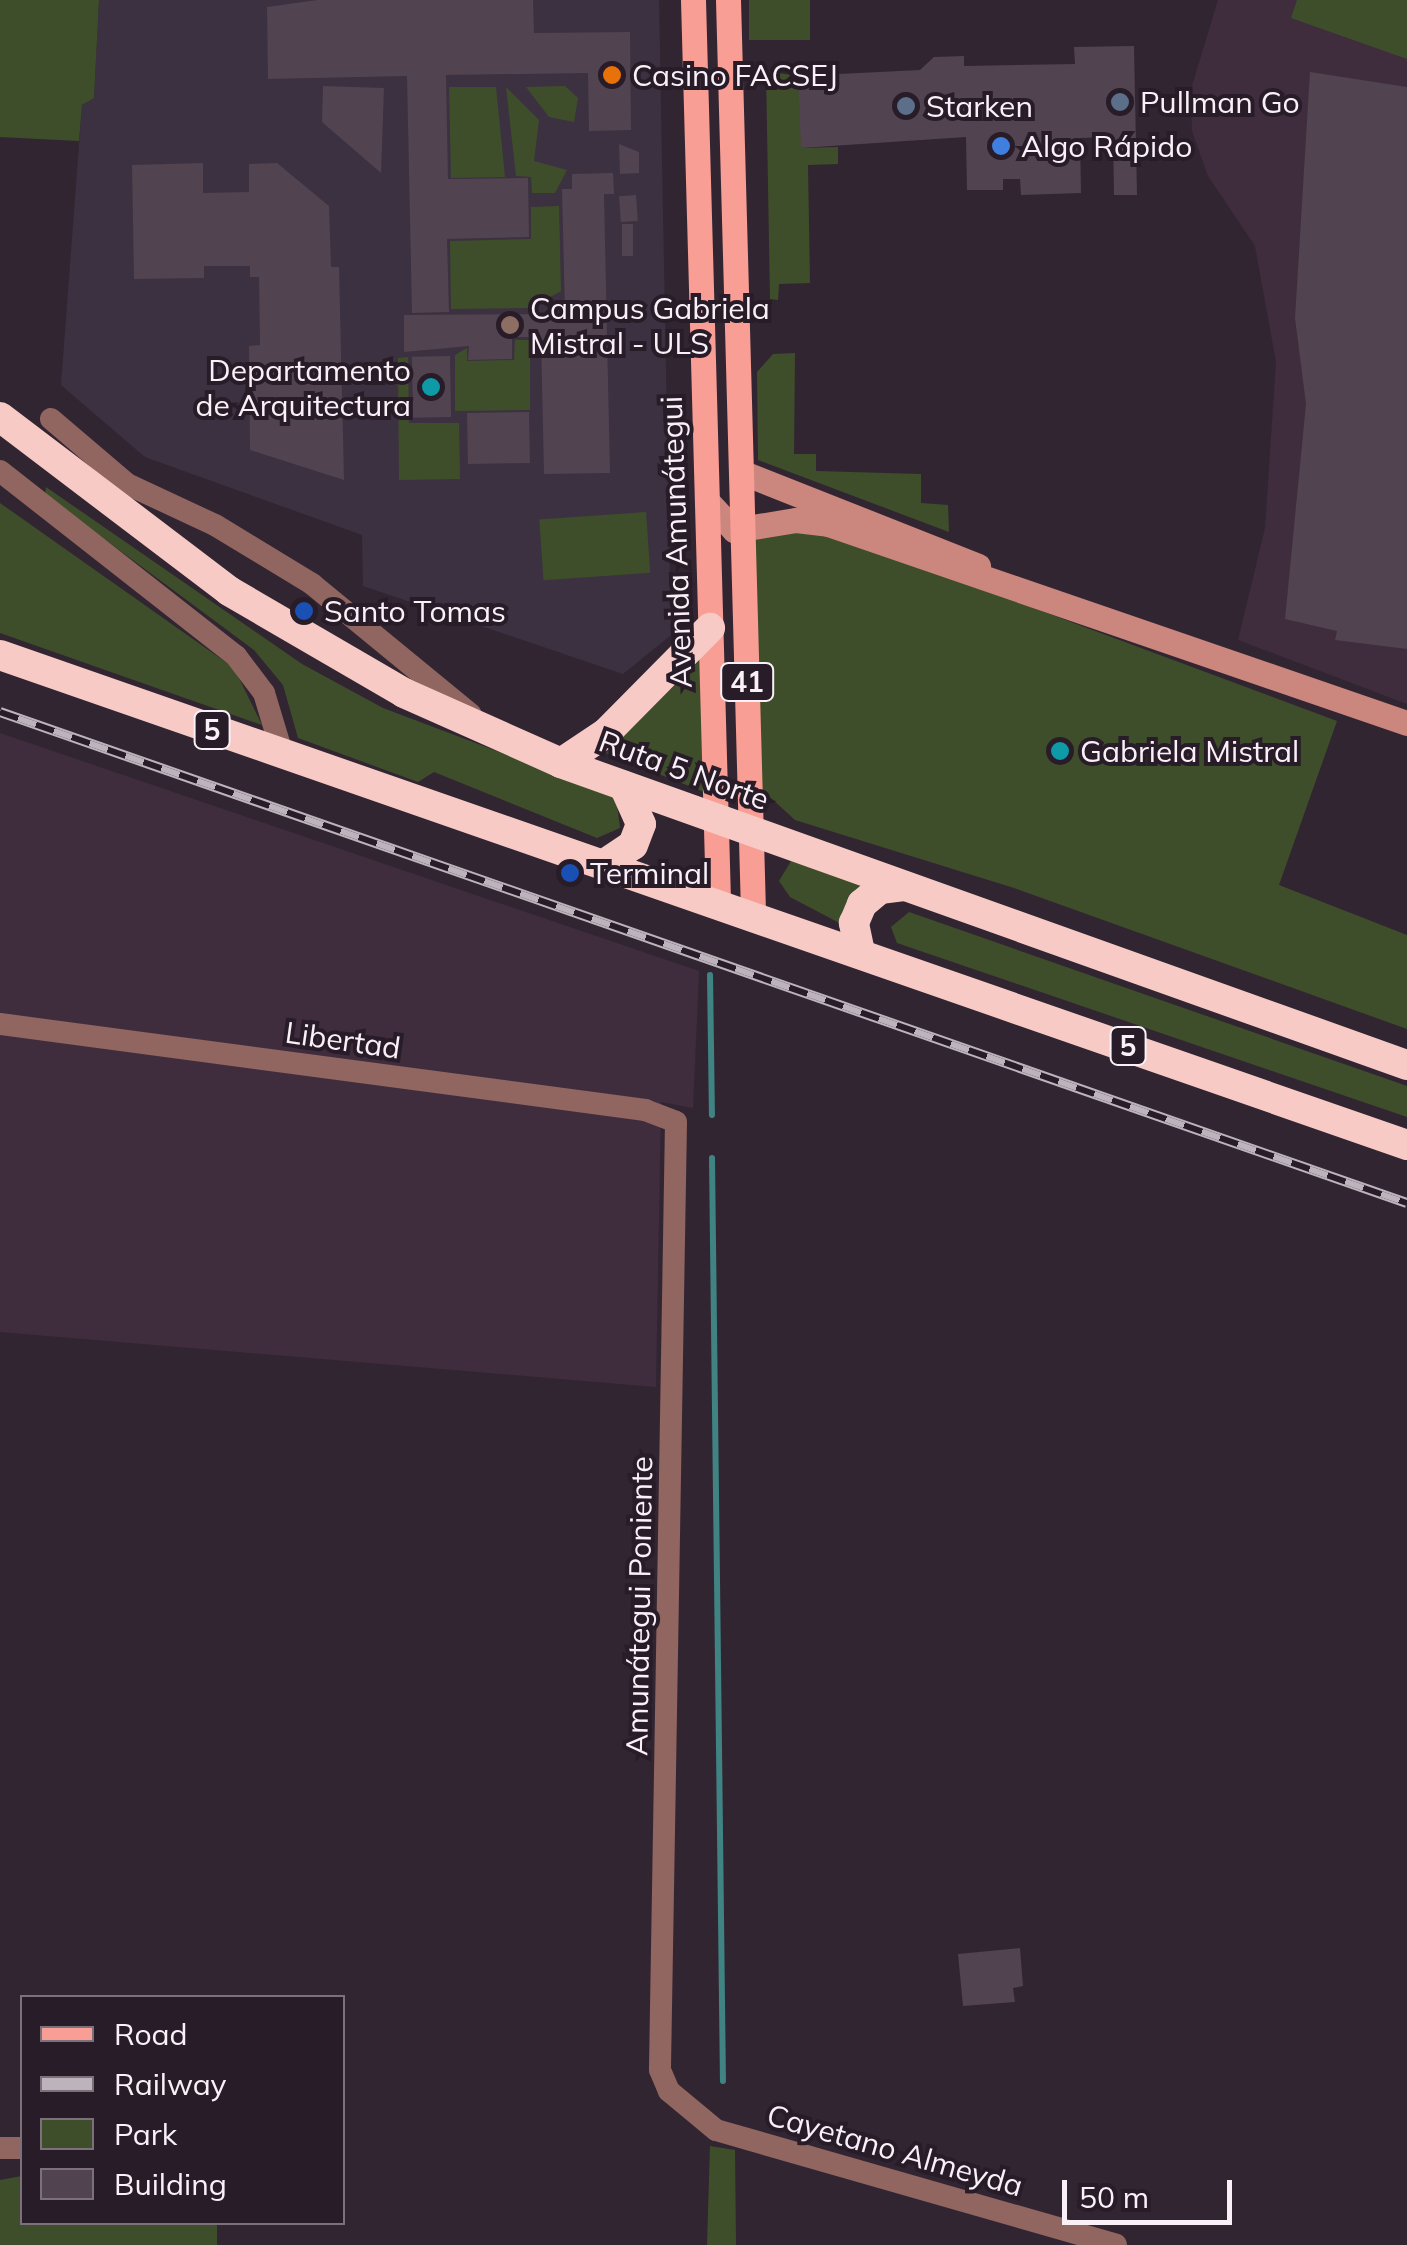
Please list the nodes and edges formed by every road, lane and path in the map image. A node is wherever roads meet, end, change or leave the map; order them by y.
1 (693, 0) edge
2 (728, 0) edge
3 (0, 417) edge
4 (50, 420) dead end
5 (84, 449) junction
6 (52, 458) junction
7 (0, 471) edge
8 (742, 472) junction
9 (707, 501) junction
10 (743, 533) junction
11 (1027, 591) junction
12 (710, 628) junction
13 (0, 655) edge
14 (1407, 723) edge
15 (501, 737) junction
16 (283, 756) junction
17 (561, 763) junction
18 (624, 786) junction
19 (716, 819) junction
20 (750, 831) junction
21 (606, 863) junction
22 (904, 886) junction
23 (718, 902) junction
24 (753, 915) junction
25 (860, 952) junction
26 (0, 1024) edge
27 (1407, 1065) edge
28 (676, 1122) joint
29 (1407, 1145) edge
30 (669, 2091) joint
31 (1116, 2245) edge

1 - 9 main road, Avenida Amunátegui / 41
2 - 8 main road, 41
3 - 6 highway, Ruta 5 Norte
4 - 5 street
5 - 6 street
5 - 15 street
6 - 15 highway, Ruta 5 Norte
7 - 16 street
8 - 10 main road, 41
8 - 11 street
9 - 10 street
9 - 12 main road, Avenida Amunátegui / 41
10 - 11 street
10 - 20 main road, 41
11 - 14 street
12 - 17 highway
12 - 19 main road, Avenida Amunátegui / 41
13 - 16 highway, 5
15 - 17 highway, Ruta 5 Norte
16 - 21 highway, 5
17 - 18 highway, Ruta 5 Norte
18 - 19 highway, Ruta 5 Norte
18 - 21 highway
19 - 20 highway, Ruta 5 Norte
19 - 23 main road, Avenida Amunátegui / 41
20 - 22 highway, Ruta 5 Norte
20 - 24 main road, 41
21 - 23 highway, 5
22 - 25 highway
22 - 27 highway, Ruta 5 Norte
23 - 24 highway, 5
24 - 25 highway, 5
25 - 29 highway, 5
26 - 28 street, Libertad
28 - 30 street, Amunátegui Poniente
30 - 31 street, Cayetano Almeyda

